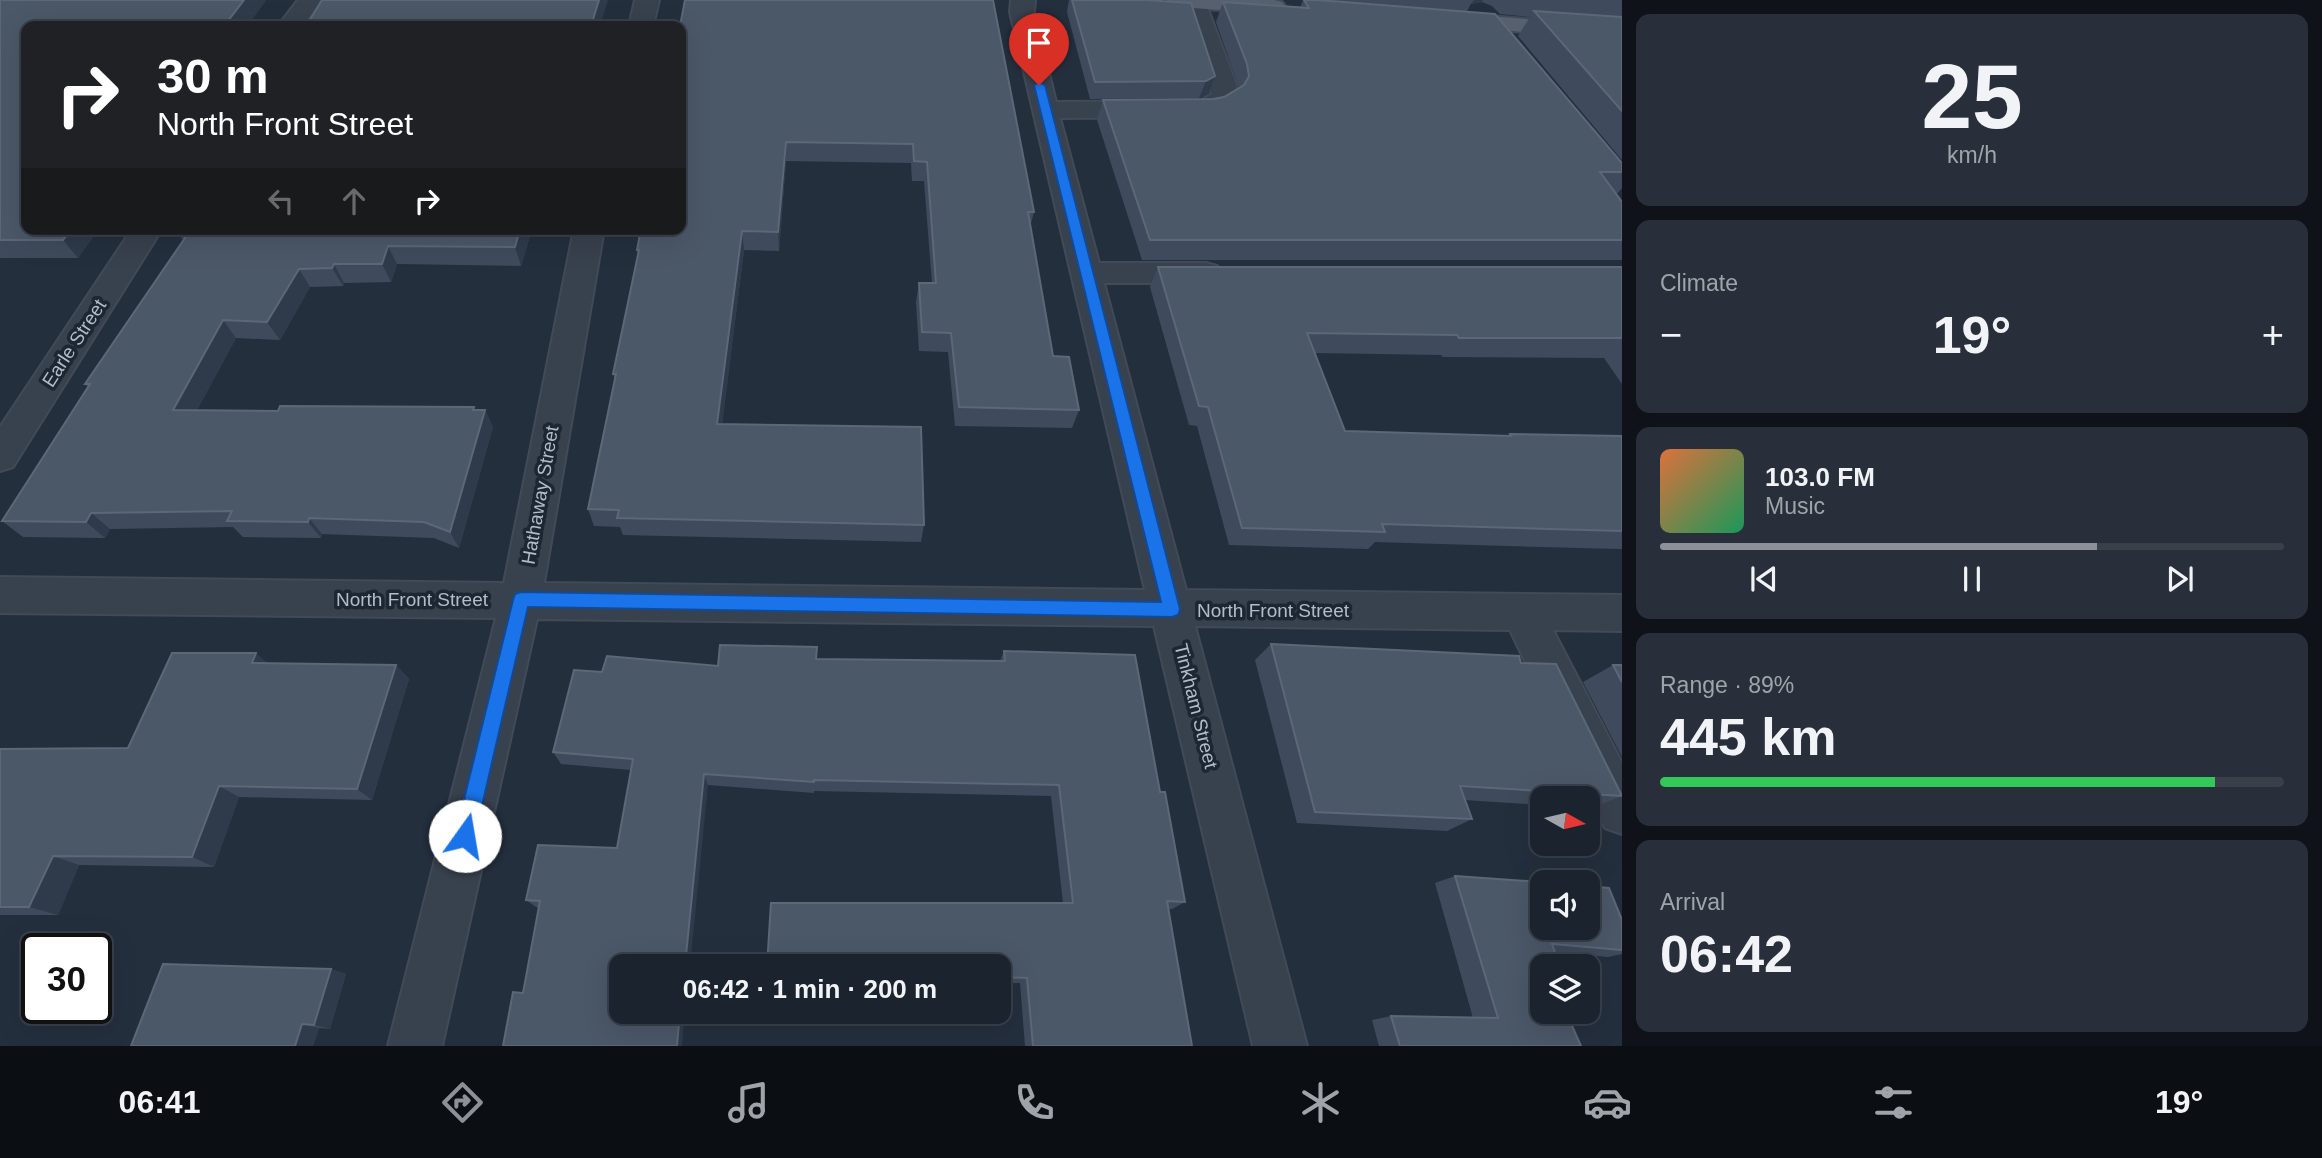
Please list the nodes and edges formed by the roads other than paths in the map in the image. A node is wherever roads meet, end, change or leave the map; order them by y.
1 (310, 0) edge
2 (647, 0) edge
3 (1023, 0) edge
4 (1472, 0) edge
5 (1186, 1) edge
6 (1302, 9) edge
7 (1426, 18) edge
8 (294, 21) edge
9 (642, 21) edge
10 (1490, 23) junction
11 (1622, 34) edge
12 (1513, 50) edge
13 (1045, 110) junction
14 (143, 235) edge
15 (588, 235) edge
16 (1086, 273) junction
17 (1237, 273) edge
18 (0, 457) edge
19 (0, 595) edge
20 (521, 600) junction
21 (1172, 609) junction
22 (1522, 612) junction
23 (1622, 613) edge
24 (1622, 810) edge
25 (415, 1046) edge
26 (1280, 1046) edge

1 - 8 street
2 - 9 street
3 - 13 street, Tinkham Street
4 - 10 main road
5 - 6 main road
5 - 13 street
7 - 10 main road
10 - 11 main road
10 - 12 main road
13 - 16 street, Tinkham Street
14 - 18 street, Earle Street
15 - 20 street, Hathaway Street
16 - 17 street
16 - 21 street, Tinkham Street
19 - 20 street, North Front Street
20 - 21 street, North Front Street
20 - 25 street, Hathaway Street
21 - 22 street, North Front Street
21 - 26 street, Tinkham Street
22 - 23 street, North Front Street
22 - 24 street

